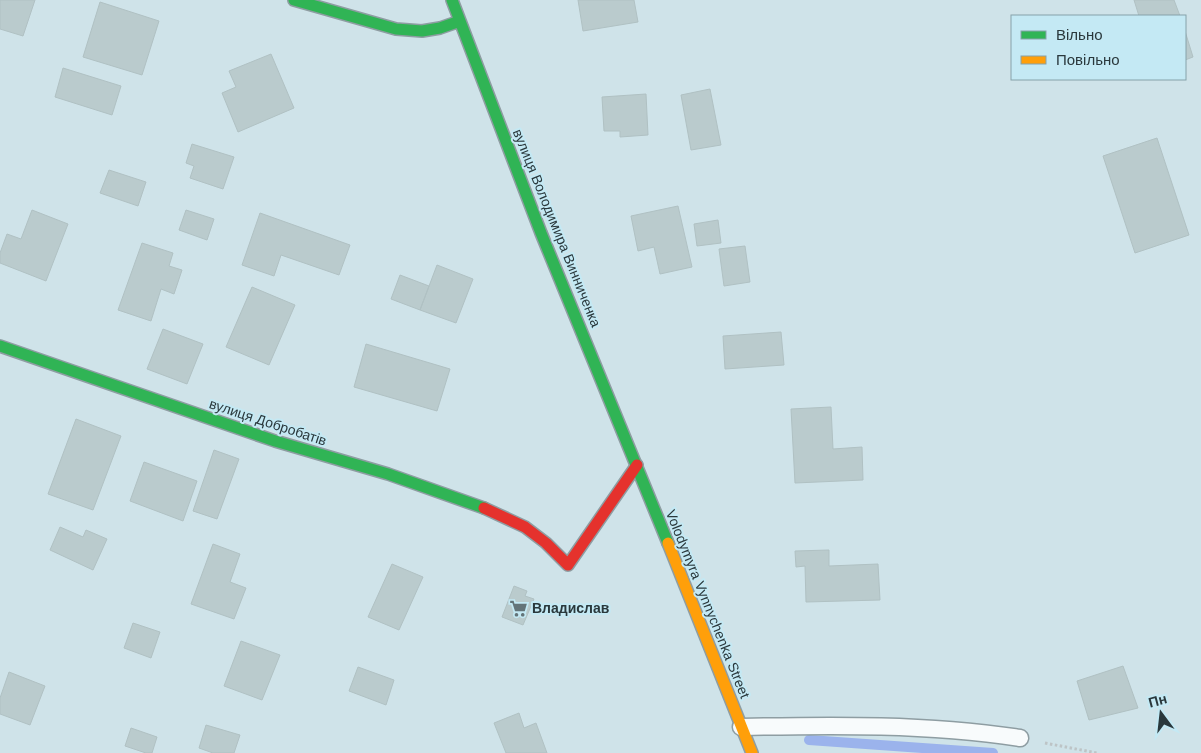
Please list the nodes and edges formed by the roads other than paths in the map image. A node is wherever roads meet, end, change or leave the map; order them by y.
1 (294, 0) edge
2 (452, 0) edge
3 (460, 21) junction
4 (0, 346) edge
5 (637, 465) junction
6 (741, 727) junction
7 (1020, 738) road end
8 (752, 753) edge

1 - 3 street
2 - 3 street, вулиця Володимира Винниченка
3 - 5 street, вулиця Володимира Винниченка
4 - 5 street, вулиця Добробатів
5 - 6 street, Volodymyra Vynnychenka Street
6 - 7 lane
6 - 8 street, Volodymyra Vynnychenka Street

